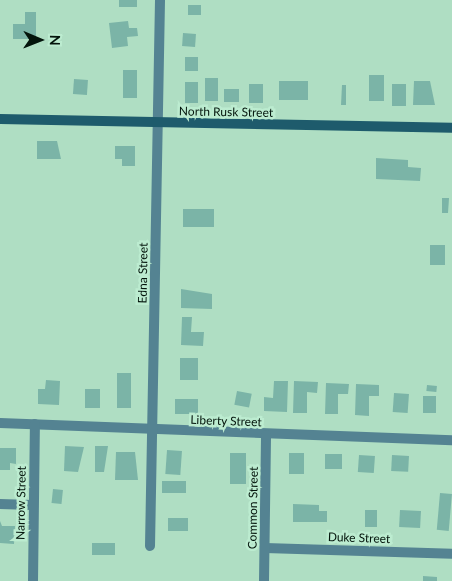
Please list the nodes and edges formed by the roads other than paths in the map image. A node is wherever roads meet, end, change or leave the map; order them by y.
1 (160, 0) edge
2 (0, 120) edge
3 (158, 123) junction
4 (452, 128) edge
5 (0, 423) edge
6 (35, 424) junction
7 (152, 431) junction
8 (266, 435) junction
9 (452, 440) edge
10 (0, 504) edge
11 (32, 505) junction
12 (150, 546) dead end
13 (265, 548) junction
14 (452, 554) edge
15 (33, 581) edge
16 (264, 581) edge

1 - 3 street, Edna Street
2 - 3 street, North Rusk Street
3 - 4 street, North Rusk Street
3 - 7 street, Edna Street
5 - 6 street, Liberty Street
6 - 7 street, Liberty Street
6 - 11 street, Narrow Street
7 - 8 street, Liberty Street
7 - 12 street, Edna Street
8 - 9 street, Liberty Street
8 - 13 street, Common Street
10 - 11 street
11 - 15 street, Narrow Street
13 - 14 street, Duke Street
13 - 16 street, Common Street

